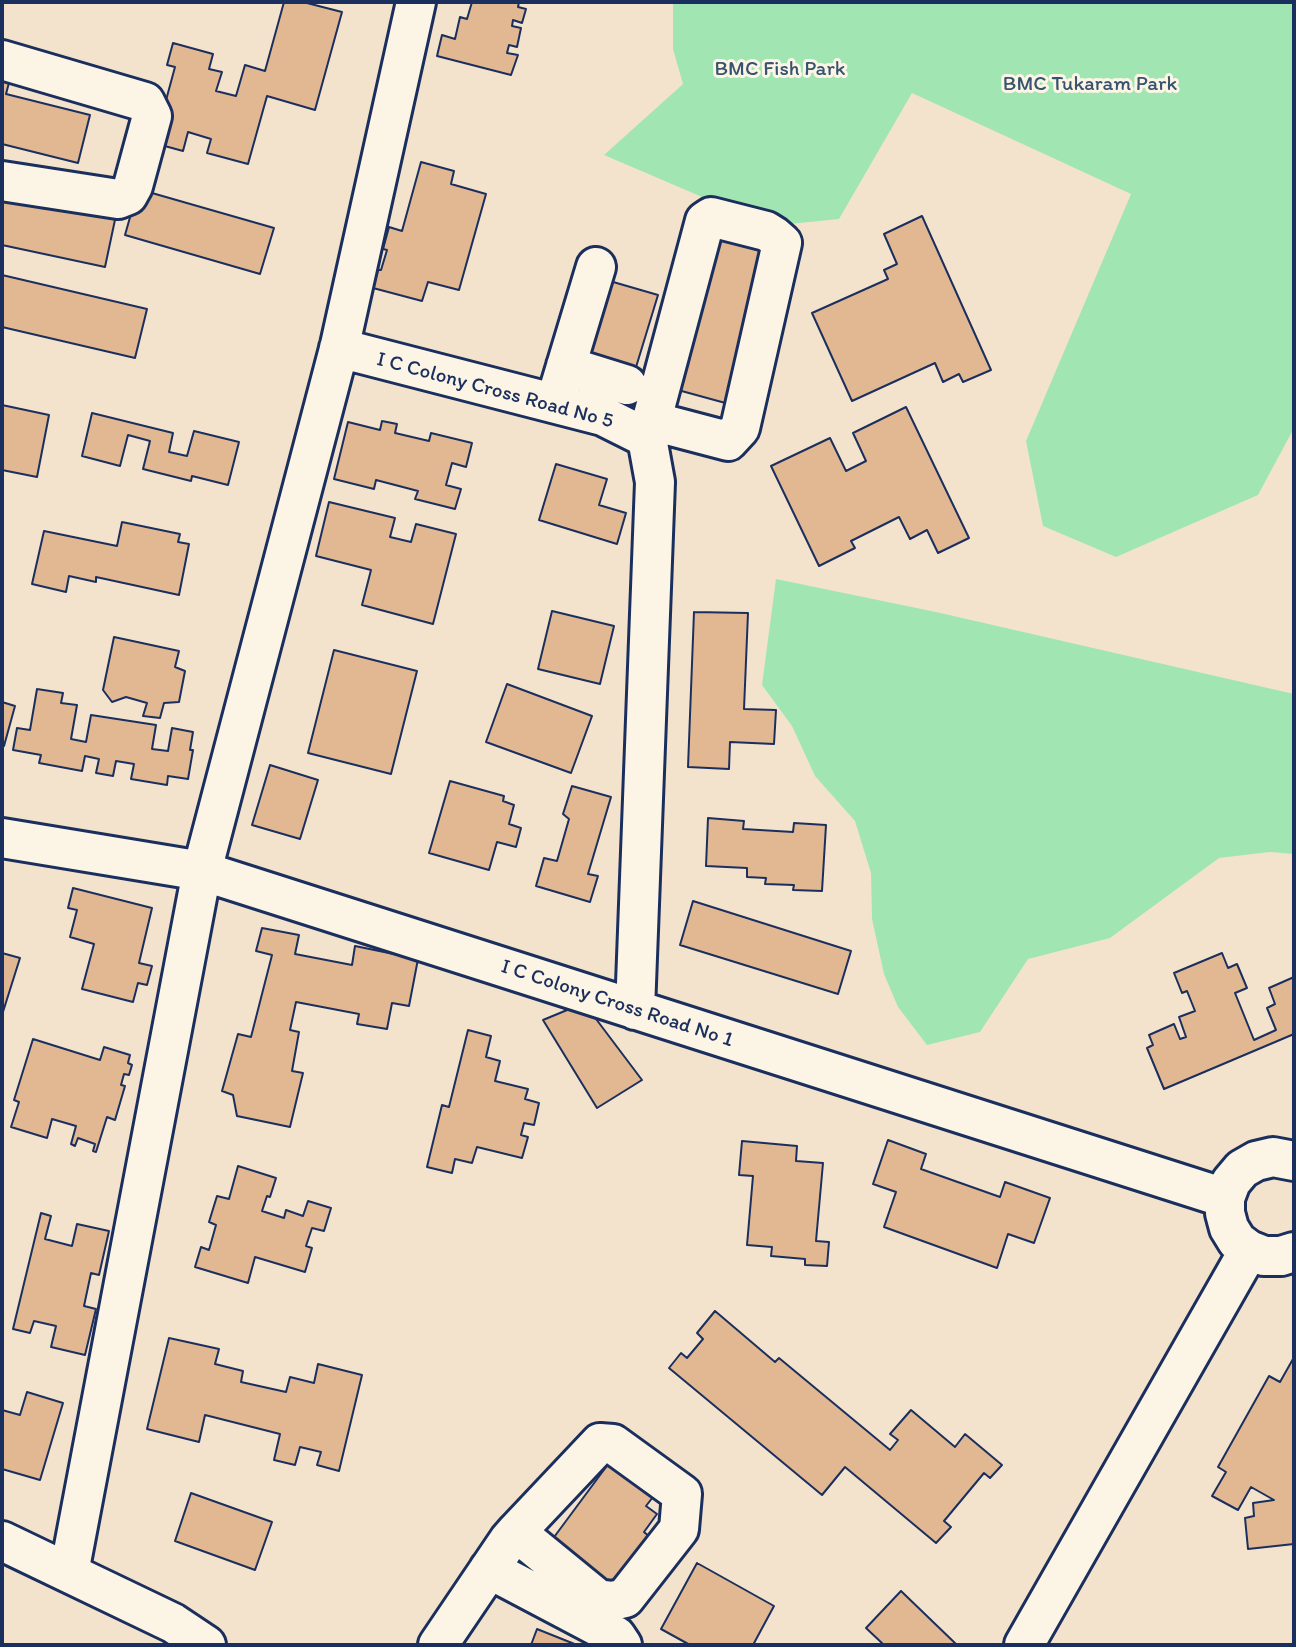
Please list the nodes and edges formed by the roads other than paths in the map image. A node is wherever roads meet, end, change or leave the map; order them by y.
1 (416, 2) edge
2 (2, 60) edge
3 (2, 181) edge
4 (596, 267) dead end
5 (339, 348) junction
6 (566, 366) junction
7 (627, 385) dead end
8 (555, 403) junction
9 (650, 429) junction
10 (2, 838) edge
11 (202, 871) junction
12 (635, 1010) junction
13 (1294, 1161) edge
14 (1225, 1198) junction
15 (1249, 1250) junction
16 (1294, 1252) edge
17 (516, 1532) dead end
18 (2, 1541) edge
19 (69, 1573) junction
20 (498, 1573) junction
21 (206, 1645) edge
22 (438, 1645) edge
23 (470, 1645) edge
24 (622, 1645) edge
25 (1024, 1645) edge

1 - 5 street
2 - 3 street
4 - 6 street
5 - 8 street, I C Colony Cross Road No 5
5 - 11 street
6 - 7 street
6 - 8 street
8 - 9 street, I C Colony Cross Road No 5
9 - 9 street, I C Colony Cross Road No 5
9 - 12 street
10 - 11 street, I C Colony Cross Road No 1
11 - 12 street, I C Colony Cross Road No 1
11 - 19 street
12 - 14 street, I C Colony Cross Road No 1
13 - 14 street
14 - 15 street
15 - 16 street
15 - 25 street
17 - 20 street
18 - 19 street
19 - 21 street
20 - 22 street
20 - 23 street
20 - 24 street

